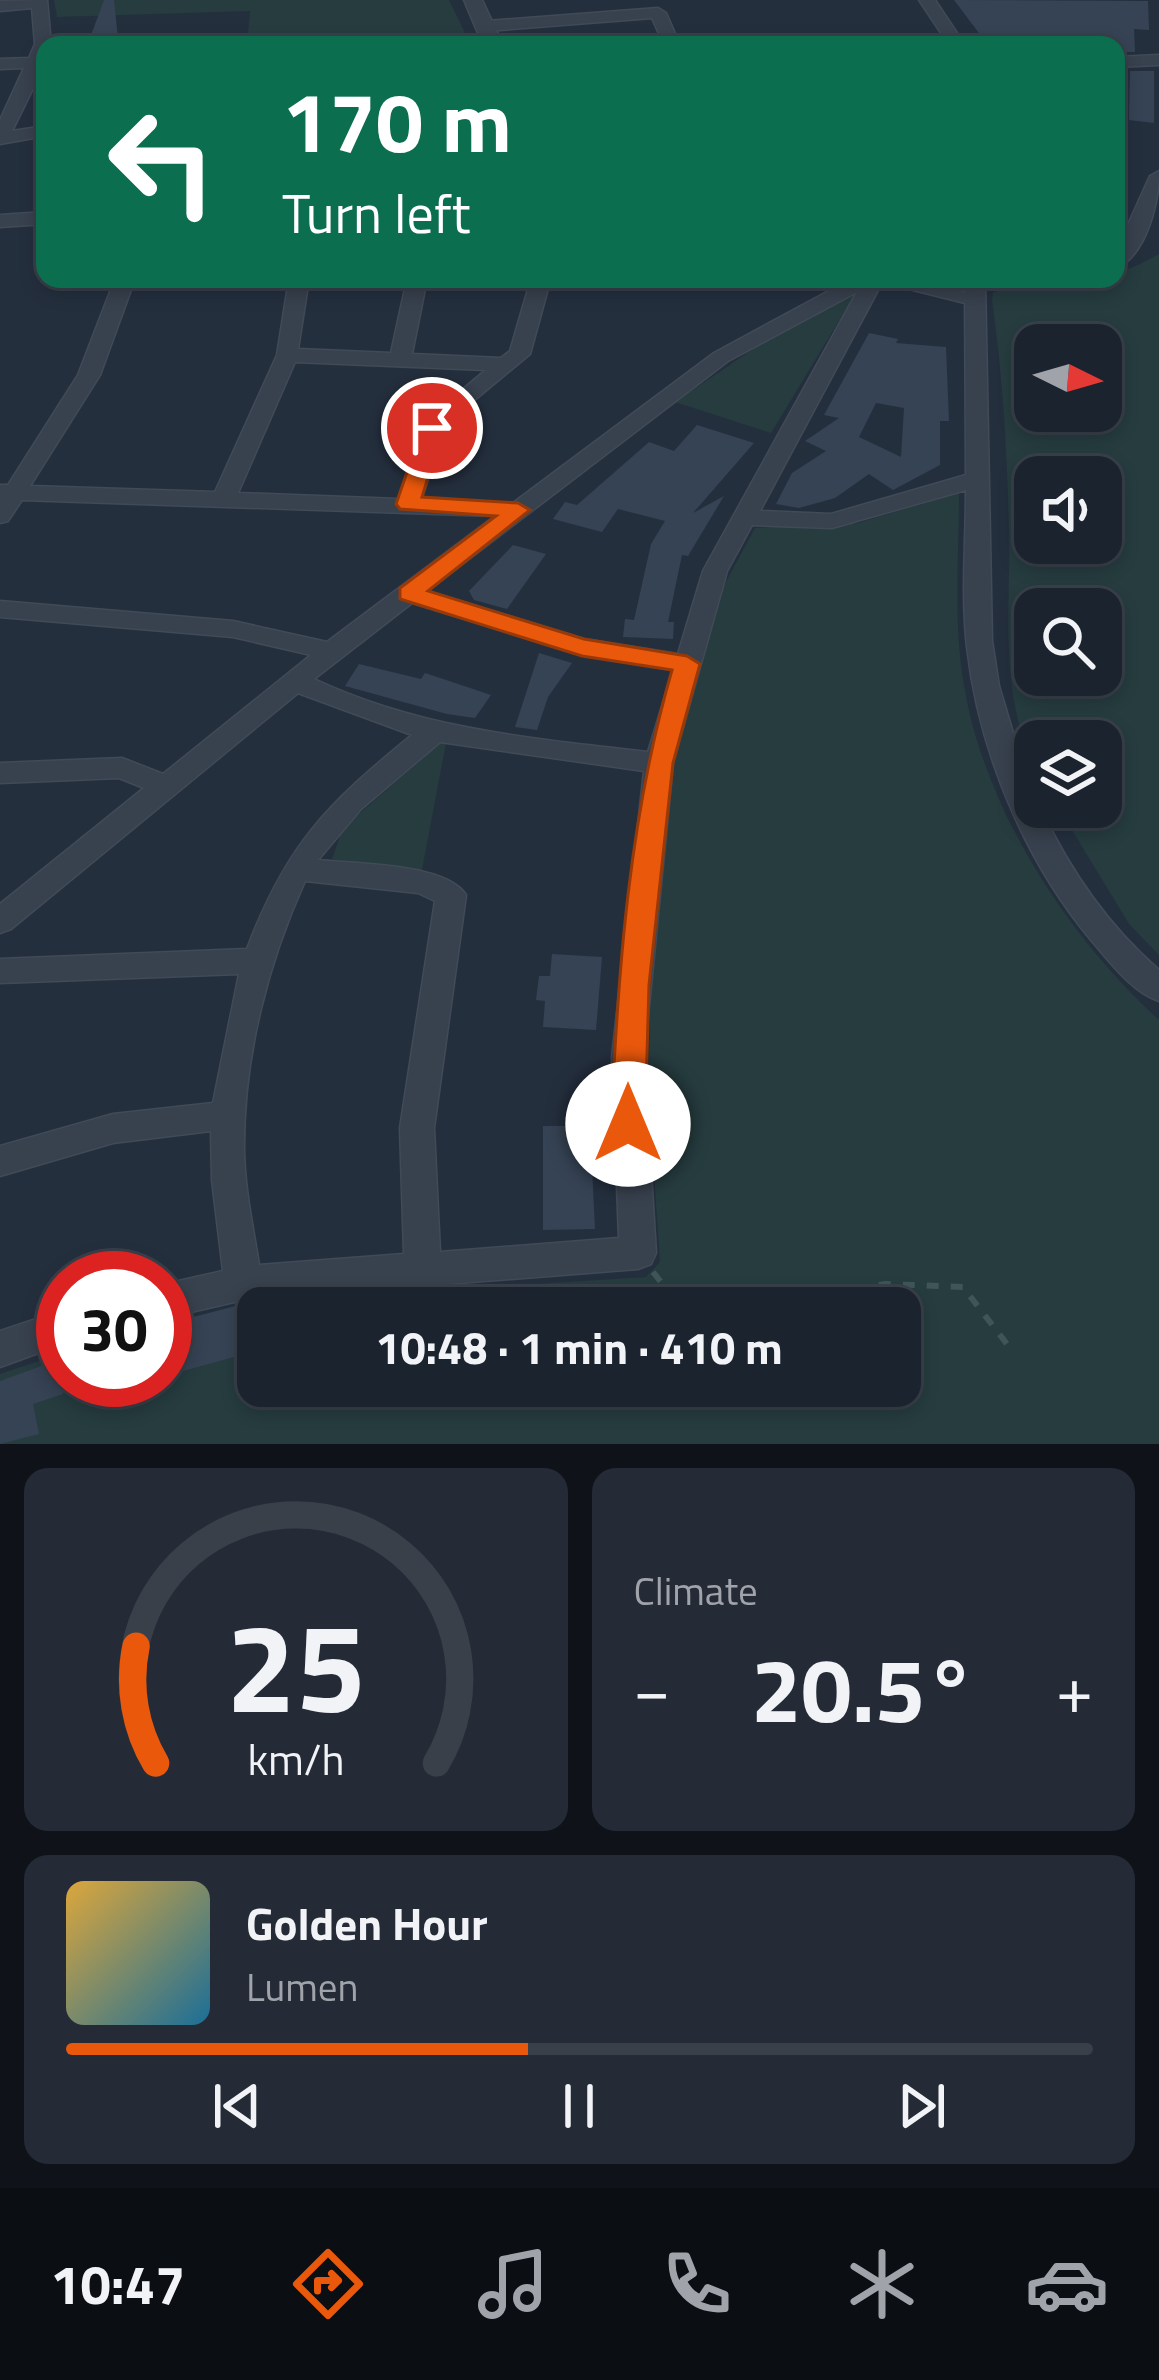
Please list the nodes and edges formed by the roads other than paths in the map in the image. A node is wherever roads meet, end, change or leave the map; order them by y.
1 (473, 0) edge
2 (927, 0) edge
3 (40, 2) edge
4 (0, 6) edge
5 (44, 36) edge
6 (490, 36) edge
7 (668, 36) edge
8 (951, 36) edge
9 (1159, 60) edge
10 (36, 62) edge
11 (1125, 62) edge
12 (0, 64) edge
13 (36, 66) edge
14 (21, 93) junction
15 (0, 96) edge
16 (36, 132) edge
17 (0, 138) edge
18 (1159, 176) edge
19 (0, 212) edge
20 (36, 219) edge
21 (36, 219) edge
22 (0, 221) edge
23 (1125, 252) edge
24 (121, 288) edge
25 (297, 288) edge
26 (414, 288) edge
27 (539, 288) edge
28 (856, 288) edge
29 (872, 288) edge
30 (974, 288) edge
31 (286, 355) junction
32 (400, 360) junction
33 (505, 365) junction
34 (978, 479) junction
35 (8, 492) edge
36 (224, 499) junction
37 (408, 504) junction
38 (518, 510) junction
39 (0, 516) edge
40 (743, 517) junction
41 (409, 594) junction
42 (0, 609) edge
43 (332, 651) junction
44 (687, 664) junction
45 (295, 681) junction
46 (430, 735) junction
47 (659, 763) junction
48 (0, 773) edge
49 (163, 785) junction
50 (298, 869) junction
51 (35, 891) junction
52 (0, 893) edge
53 (0, 921) edge
54 (261, 961) junction
55 (0, 971) edge
56 (1159, 989) edge
57 (230, 1118) junction
58 (0, 1160) edge
59 (423, 1272) junction
60 (243, 1283) junction
61 (192, 1294) edge
62 (36, 1336) edge
63 (0, 1349) edge

1 - 6 street
2 - 8 street
3 - 4 street
3 - 5 street
6 - 7 street
9 - 11 street
10 - 12 street
13 - 14 street
14 - 15 street
14 - 17 street
16 - 17 street
18 - 23 street
19 - 20 street
21 - 22 street
24 - 35 street
25 - 31 street
26 - 32 street
27 - 33 street
28 - 38 street
29 - 40 street
30 - 34 street
31 - 32 street
31 - 36 street
32 - 33 street
33 - 37 street
34 - 40 street
34 - 56 street
35 - 36 street
35 - 39 street
36 - 37 street
37 - 38 street
38 - 41 street
40 - 44 street
41 - 43 street
41 - 44 street
42 - 43 street
43 - 45 street
44 - 47 street
45 - 46 street
45 - 49 street
46 - 47 street
46 - 50 street
47 - 59 street
48 - 49 street
49 - 51 street
50 - 54 street
50 - 59 street
51 - 52 street
51 - 53 street
54 - 55 street
54 - 57 street
57 - 58 street
57 - 60 street
59 - 60 street
60 - 61 street
62 - 63 street

